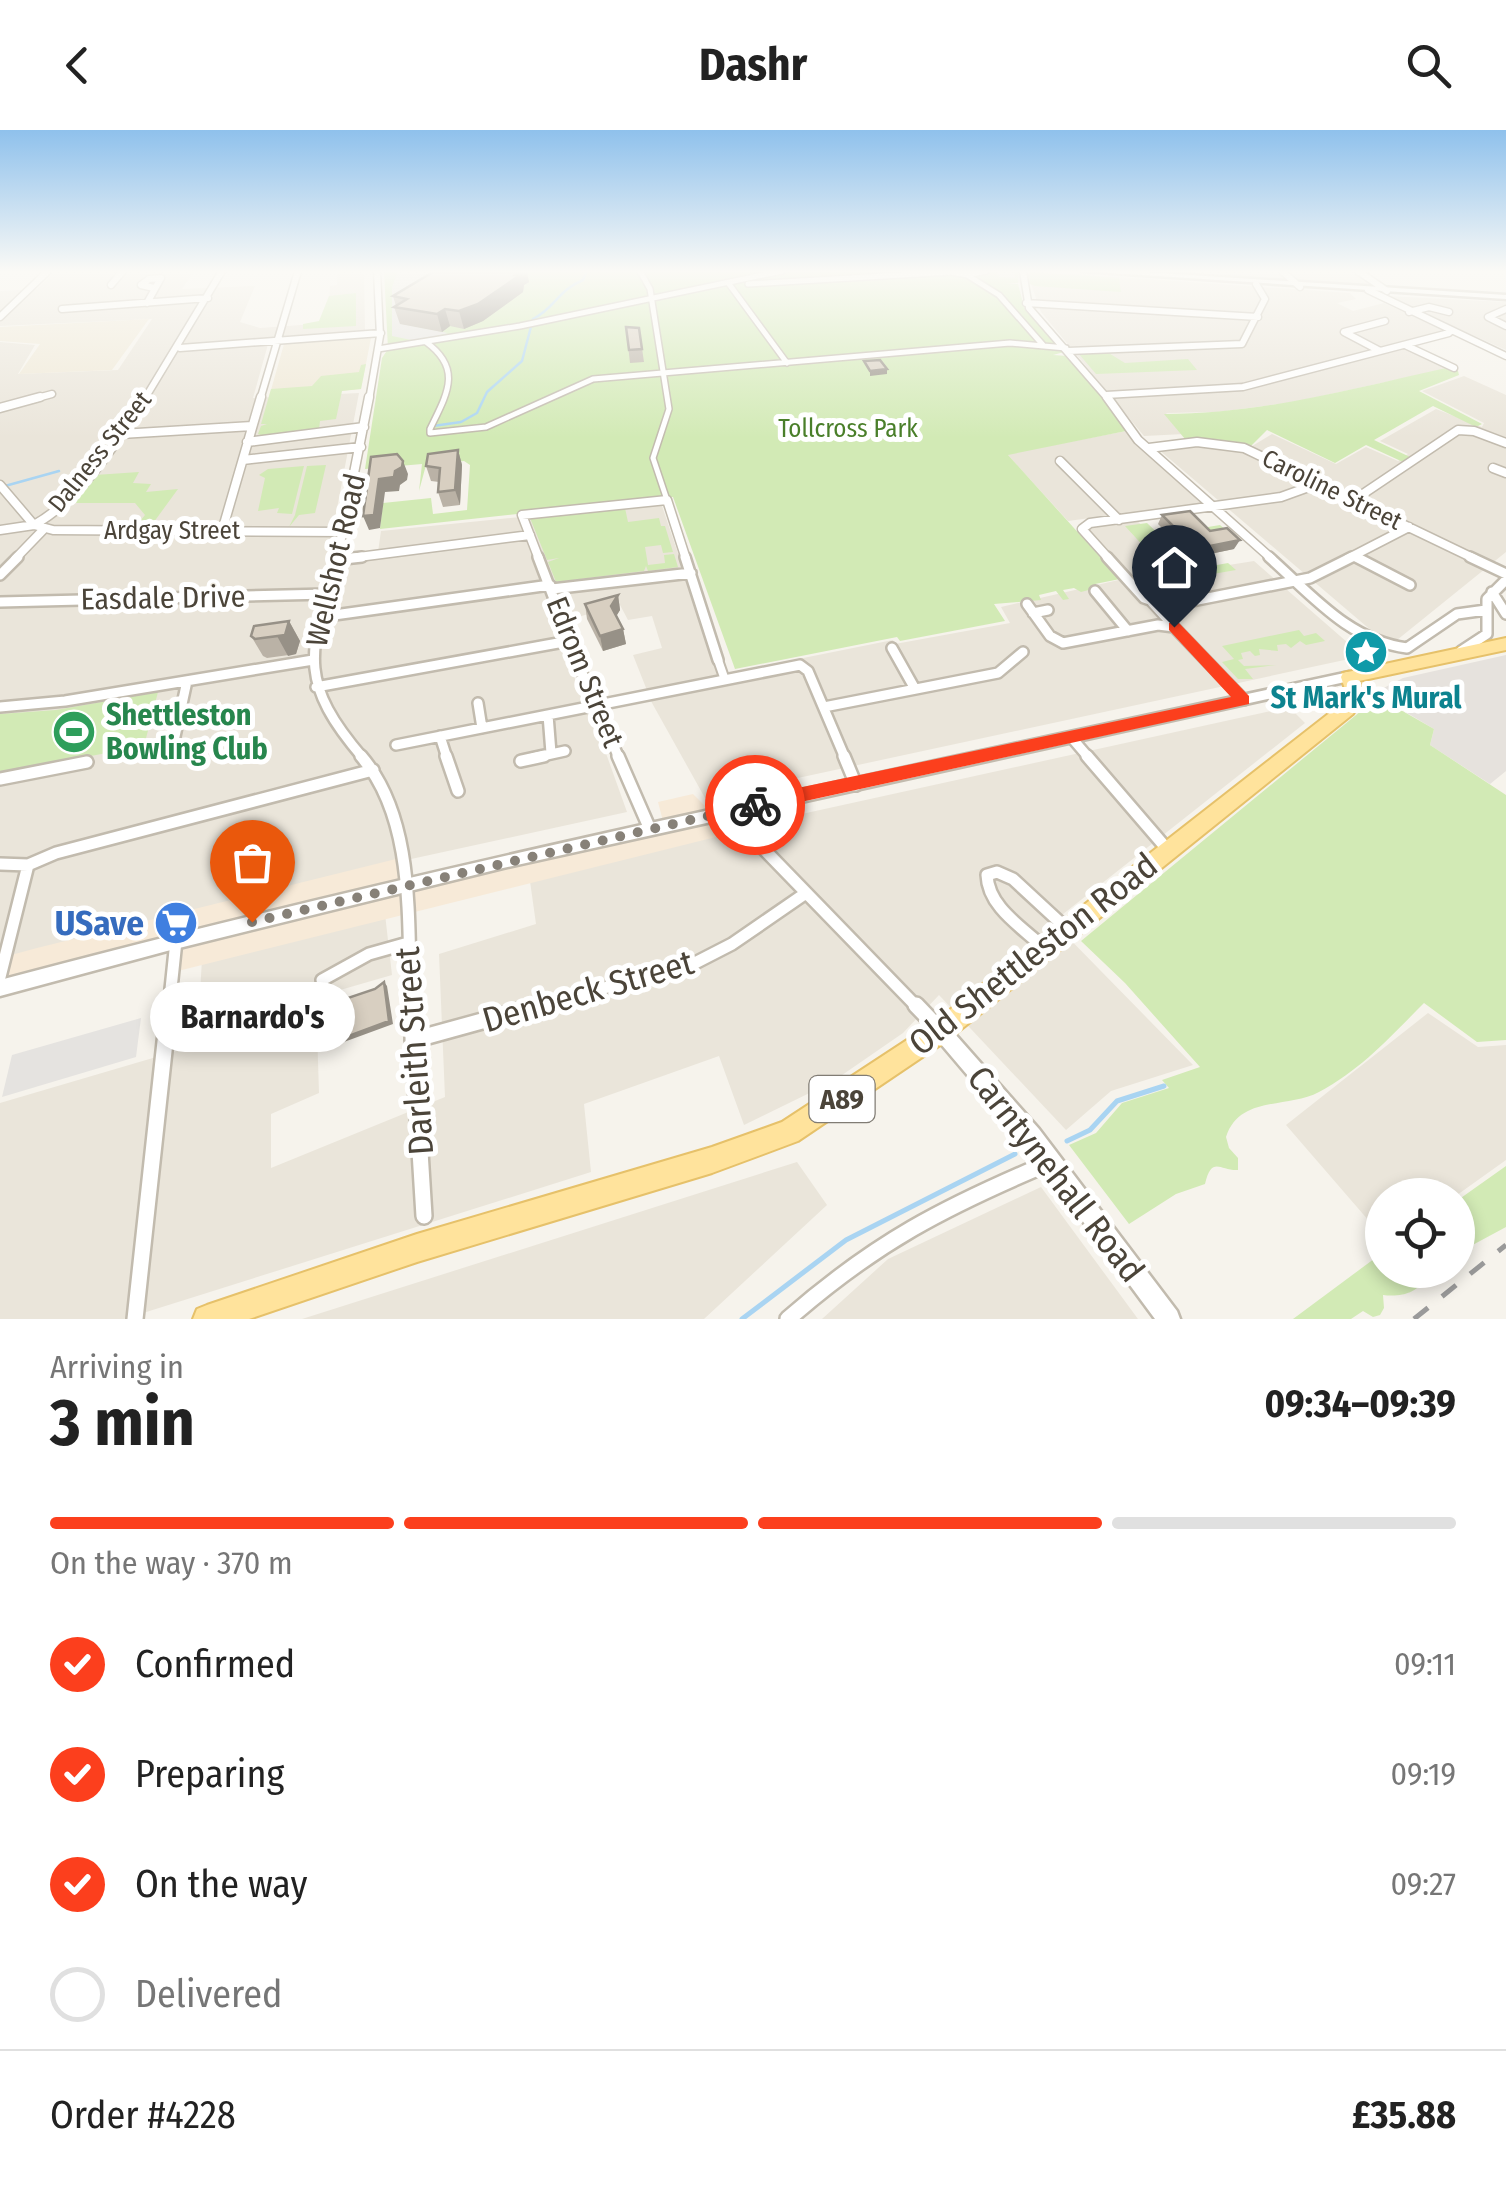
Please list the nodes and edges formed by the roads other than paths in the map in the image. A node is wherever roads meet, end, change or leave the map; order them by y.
1 (192, 326) edge
2 (281, 326) edge
3 (381, 326) edge
4 (511, 326) edge
5 (656, 326) edge
6 (760, 326) edge
7 (1023, 326) edge
8 (1027, 326) edge
9 (1046, 326) edge
10 (1253, 326) edge
11 (1365, 326) edge
12 (1440, 326) edge
13 (381, 333) junction
14 (1449, 334) dead end
15 (277, 341) junction
16 (426, 342) junction
17 (1010, 343) junction
18 (1043, 345) junction
19 (1404, 345) junction
20 (180, 348) junction
21 (378, 349) junction
22 (1067, 349) junction
23 (1380, 352) junction
24 (1506, 356) edge
25 (787, 363) junction
26 (1454, 368) dead end
27 (663, 372) junction
28 (52, 394) dead end
29 (1106, 396) junction
30 (0, 408) edge
31 (252, 426) junction
32 (364, 427) junction
33 (121, 434) junction
34 (248, 442) junction
35 (1506, 444) edge
36 (361, 447) junction
37 (1149, 448) junction
38 (243, 460) junction
39 (1060, 461) dead end
40 (1494, 468) dead end
41 (1506, 473) edge
42 (1316, 484) junction
43 (2, 488) edge
44 (666, 500) junction
45 (1354, 500) junction
46 (1214, 506) junction
47 (1119, 520) junction
48 (1409, 526) junction
49 (39, 527) junction
50 (0, 530) edge
51 (222, 531) junction
52 (346, 532) junction
53 (530, 536) junction
54 (1356, 557) junction
55 (335, 560) junction
56 (691, 573) junction
57 (0, 575) edge
58 (1506, 577) edge
59 (1294, 579) junction
60 (1410, 585) dead end
61 (551, 587) junction
62 (1492, 592) junction
63 (326, 594) junction
64 (0, 602) edge
65 (1088, 602) dead end
66 (1152, 603) junction
67 (1048, 610) dead end
68 (1486, 610) junction
69 (1506, 614) edge
70 (320, 617) junction
71 (1174, 627) junction
72 (1128, 631) junction
73 (569, 641) junction
74 (1506, 644) edge
75 (892, 648) dead end
76 (1023, 652) dead end
77 (575, 654) joint
78 (1456, 654) junction
79 (313, 660) junction
80 (718, 660) joint
81 (582, 673) joint
82 (1349, 677) junction
83 (725, 680) junction
84 (187, 681) junction
85 (316, 687) junction
86 (915, 690) junction
87 (1244, 700) junction
88 (478, 703) dead end
89 (595, 704) junction
90 (0, 707) edge
91 (824, 707) junction
92 (548, 715) junction
93 (482, 728) junction
94 (440, 736) junction
95 (1071, 736) junction
96 (174, 741) dead end
97 (396, 745) dead end
98 (565, 751) dead end
99 (551, 753) junction
100 (521, 761) dead end
101 (87, 762) dead end
102 (373, 770) junction
103 (0, 779) edge
104 (856, 785) junction
105 (458, 791) dead end
106 (738, 808) junction
107 (649, 827) junction
108 (1167, 849) junction
109 (0, 864) edge
110 (28, 865) junction
111 (404, 886) junction
112 (806, 893) junction
113 (1066, 928) junction
114 (176, 941) junction
115 (408, 943) junction
116 (1043, 946) junction
117 (0, 976) edge
118 (322, 980) dead end
119 (0, 988) edge
120 (940, 1031) junction
121 (414, 1040) junction
122 (1052, 1162) junction
123 (424, 1216) dead end
124 (135, 1319) edge
125 (207, 1319) edge
126 (788, 1319) edge
127 (1169, 1319) edge

1 - 20 street, Dalness Street
2 - 15 street
3 - 13 street, Wellshot Road
4 - 16 street
5 - 27 street
6 - 25 street
7 - 17 street
8 - 18 street
9 - 22 street
10 - 22 street
11 - 23 street
12 - 24 street
13 - 15 street
13 - 21 street, Wellshot Road
14 - 19 street
15 - 20 street
15 - 31 street
16 - 21 street
16 - 27 street
17 - 18 street
17 - 25 street
18 - 22 street
19 - 23 street
19 - 26 street
20 - 33 street, Dalness Street
21 - 32 street, Wellshot Road
22 - 29 street
23 - 29 street
25 - 27 street
27 - 44 street
28 - 30 street
29 - 37 street
31 - 33 street
31 - 34 street
32 - 34 street
32 - 36 street, Wellshot Road
33 - 49 street, Dalness Street
34 - 38 street
35 - 45 street
36 - 38 street
36 - 52 street, Wellshot Road
37 - 42 street, Caroline Street
37 - 46 street
38 - 51 street
39 - 47 street
40 - 41 street
42 - 45 street, Caroline Street
42 - 46 street
43 - 49 street
44 - 53 street, Edrom Street
44 - 56 street
45 - 48 street, Caroline Street
46 - 47 street
46 - 59 street
47 - 66 street
48 - 54 street
48 - 58 street, Caroline Street
49 - 50 street, Ardgay Street
49 - 51 street, Ardgay Street
49 - 57 street, Dalness Street
51 - 52 street, Ardgay Street
52 - 55 street, Wellshot Road
53 - 55 street
53 - 61 street, Edrom Street
54 - 59 street
54 - 60 street
55 - 63 street, Wellshot Road
56 - 61 street
56 - 80 street
58 - 62 street
59 - 66 street
59 - 68 street
61 - 70 street
61 - 73 street, Edrom Street
62 - 68 street
62 - 69 street
63 - 64 street, Easdale Drive
63 - 70 street, Wellshot Road
65 - 72 street
66 - 71 street
67 - 72 street
68 - 78 street
70 - 79 street, Wellshot Road
71 - 72 street
71 - 87 street
73 - 77 street, Edrom Street
73 - 85 street
74 - 78 main road
75 - 86 street
76 - 86 street
77 - 81 street, Edrom Street
78 - 82 main road
79 - 84 street
79 - 85 street, Wellshot Road
80 - 83 street
81 - 89 street, Edrom Street
82 - 87 street
82 - 108 main road, Old Shettleston Road / A89
83 - 89 street
83 - 91 street
84 - 90 street
84 - 96 street
85 - 102 street, Wellshot Road
86 - 91 street
87 - 95 street
88 - 93 street
89 - 92 street
89 - 107 street, Edrom Street
91 - 104 street
92 - 93 street
92 - 99 street
93 - 94 street
94 - 97 street
94 - 105 street
95 - 104 street
95 - 108 street
98 - 99 street
99 - 100 street
101 - 103 street
102 - 110 street
102 - 111 street, Wellshot Road
104 - 106 street
106 - 107 street
106 - 112 street
107 - 111 street
108 - 113 main road, Old Shettleston Road / A89
109 - 110 street
110 - 117 street
111 - 114 street
111 - 115 street, Darleith Street
112 - 120 street
112 - 121 street, Denbeck Street
113 - 116 main road, Old Shettleston Road / A89
113 - 116 street
114 - 119 street
114 - 124 street
115 - 118 street
115 - 121 street, Darleith Street
116 - 120 main road, Old Shettleston Road / A89
120 - 122 street, Carntynehall Road
120 - 125 main road, Old Shettleston Road / A89
121 - 123 street, Darleith Street
122 - 126 street
122 - 127 street, Carntynehall Road

